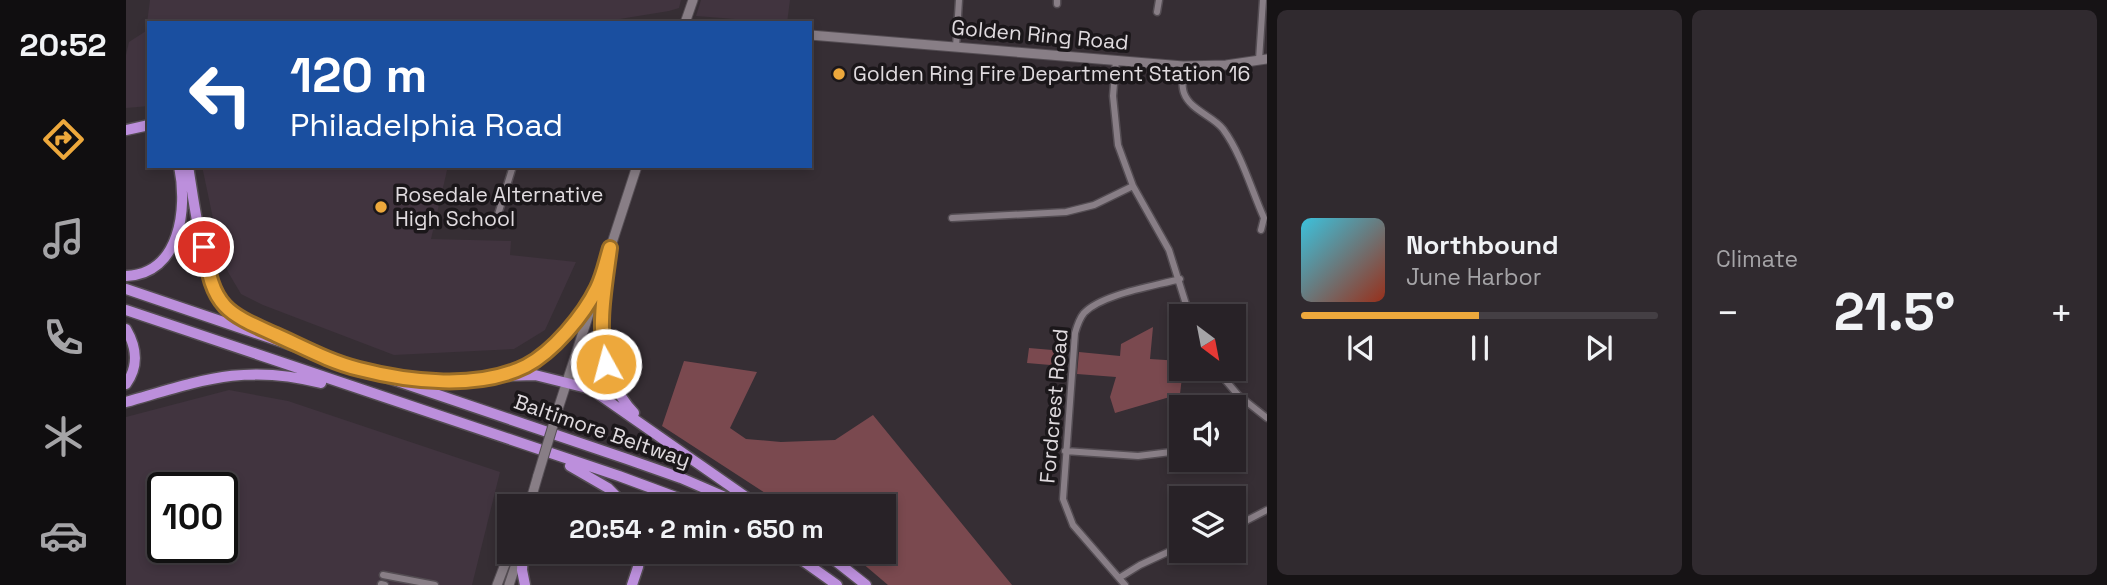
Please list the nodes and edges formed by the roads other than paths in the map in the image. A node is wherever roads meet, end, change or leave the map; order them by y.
1 (693, 0) edge
2 (958, 0) edge
3 (1159, 0) edge
4 (1263, 0) edge
5 (1157, 12) dead end
6 (686, 21) edge
7 (812, 35) edge
8 (956, 47) junction
9 (1263, 59) edge
10 (1116, 60) junction
11 (1183, 66) junction
12 (147, 125) edge
13 (128, 130) edge
14 (147, 134) edge
15 (179, 168) edge
16 (188, 168) edge
17 (512, 168) edge
18 (636, 168) edge
19 (1133, 186) junction
20 (1265, 217) edge
21 (952, 218) dead end
22 (496, 221) dead end
23 (1261, 230) dead end
24 (610, 248) junction
25 (126, 276) edge
26 (1180, 279) junction
27 (126, 289) edge
28 (597, 289) junction
29 (1187, 304) edge
30 (126, 310) edge
31 (126, 329) edge
32 (317, 354) junction
33 (359, 369) junction
34 (498, 376) junction
35 (567, 382) junction
36 (1227, 382) edge
37 (126, 384) edge
38 (126, 402) edge
39 (406, 405) junction
40 (1267, 418) edge
41 (650, 430) junction
42 (1065, 451) junction
43 (543, 452) junction
44 (1169, 452) edge
45 (532, 494) edge
46 (615, 494) edge
47 (665, 494) edge
48 (718, 494) edge
49 (742, 494) edge
50 (1267, 510) edge
51 (1246, 521) edge
52 (1169, 551) edge
53 (505, 564) edge
54 (515, 564) edge
55 (522, 564) edge
56 (639, 564) edge
57 (807, 564) edge
58 (839, 564) edge
59 (501, 573) junction
60 (383, 575) dead end
61 (1119, 578) junction
62 (435, 585) edge
63 (489, 585) edge
64 (497, 585) edge
65 (509, 585) edge
66 (525, 585) edge
67 (632, 585) edge
68 (837, 585) edge
69 (866, 585) edge
70 (1125, 585) edge

1 - 6 main road
2 - 8 street
3 - 5 street
4 - 9 street
7 - 8 main road, Golden Ring Road
8 - 10 main road, Golden Ring Road
9 - 11 main road, Golden Ring Road
10 - 11 main road, Golden Ring Road
10 - 19 street
11 - 20 street
12 - 13 highway
13 - 14 highway
15 - 25 highway
16 - 32 highway
17 - 22 street
18 - 24 main road
19 - 21 street
19 - 26 street
20 - 23 street
24 - 28 main road
24 - 41 highway
26 - 29 street
26 - 42 street, Fordcrest Road
27 - 32 highway, Baltimore Beltway
28 - 34 highway
28 - 35 main road
30 - 39 highway, Baltimore Beltway
31 - 37 highway
32 - 33 highway, Baltimore Beltway
33 - 34 highway
33 - 48 highway, Baltimore Beltway
34 - 35 highway
35 - 41 highway
35 - 45 main road, bridge
36 - 40 street
38 - 39 highway
39 - 43 highway, Baltimore Beltway
41 - 49 highway
42 - 44 street
42 - 61 street, Fordcrest Road
43 - 46 highway
43 - 47 highway, Baltimore Beltway
50 - 51 street
52 - 61 street
53 - 59 main road
54 - 65 main road
55 - 66 highway
56 - 67 highway
57 - 68 highway
58 - 69 highway
59 - 63 main road
59 - 64 main road
60 - 62 street
61 - 70 street, Fordcrest Road

